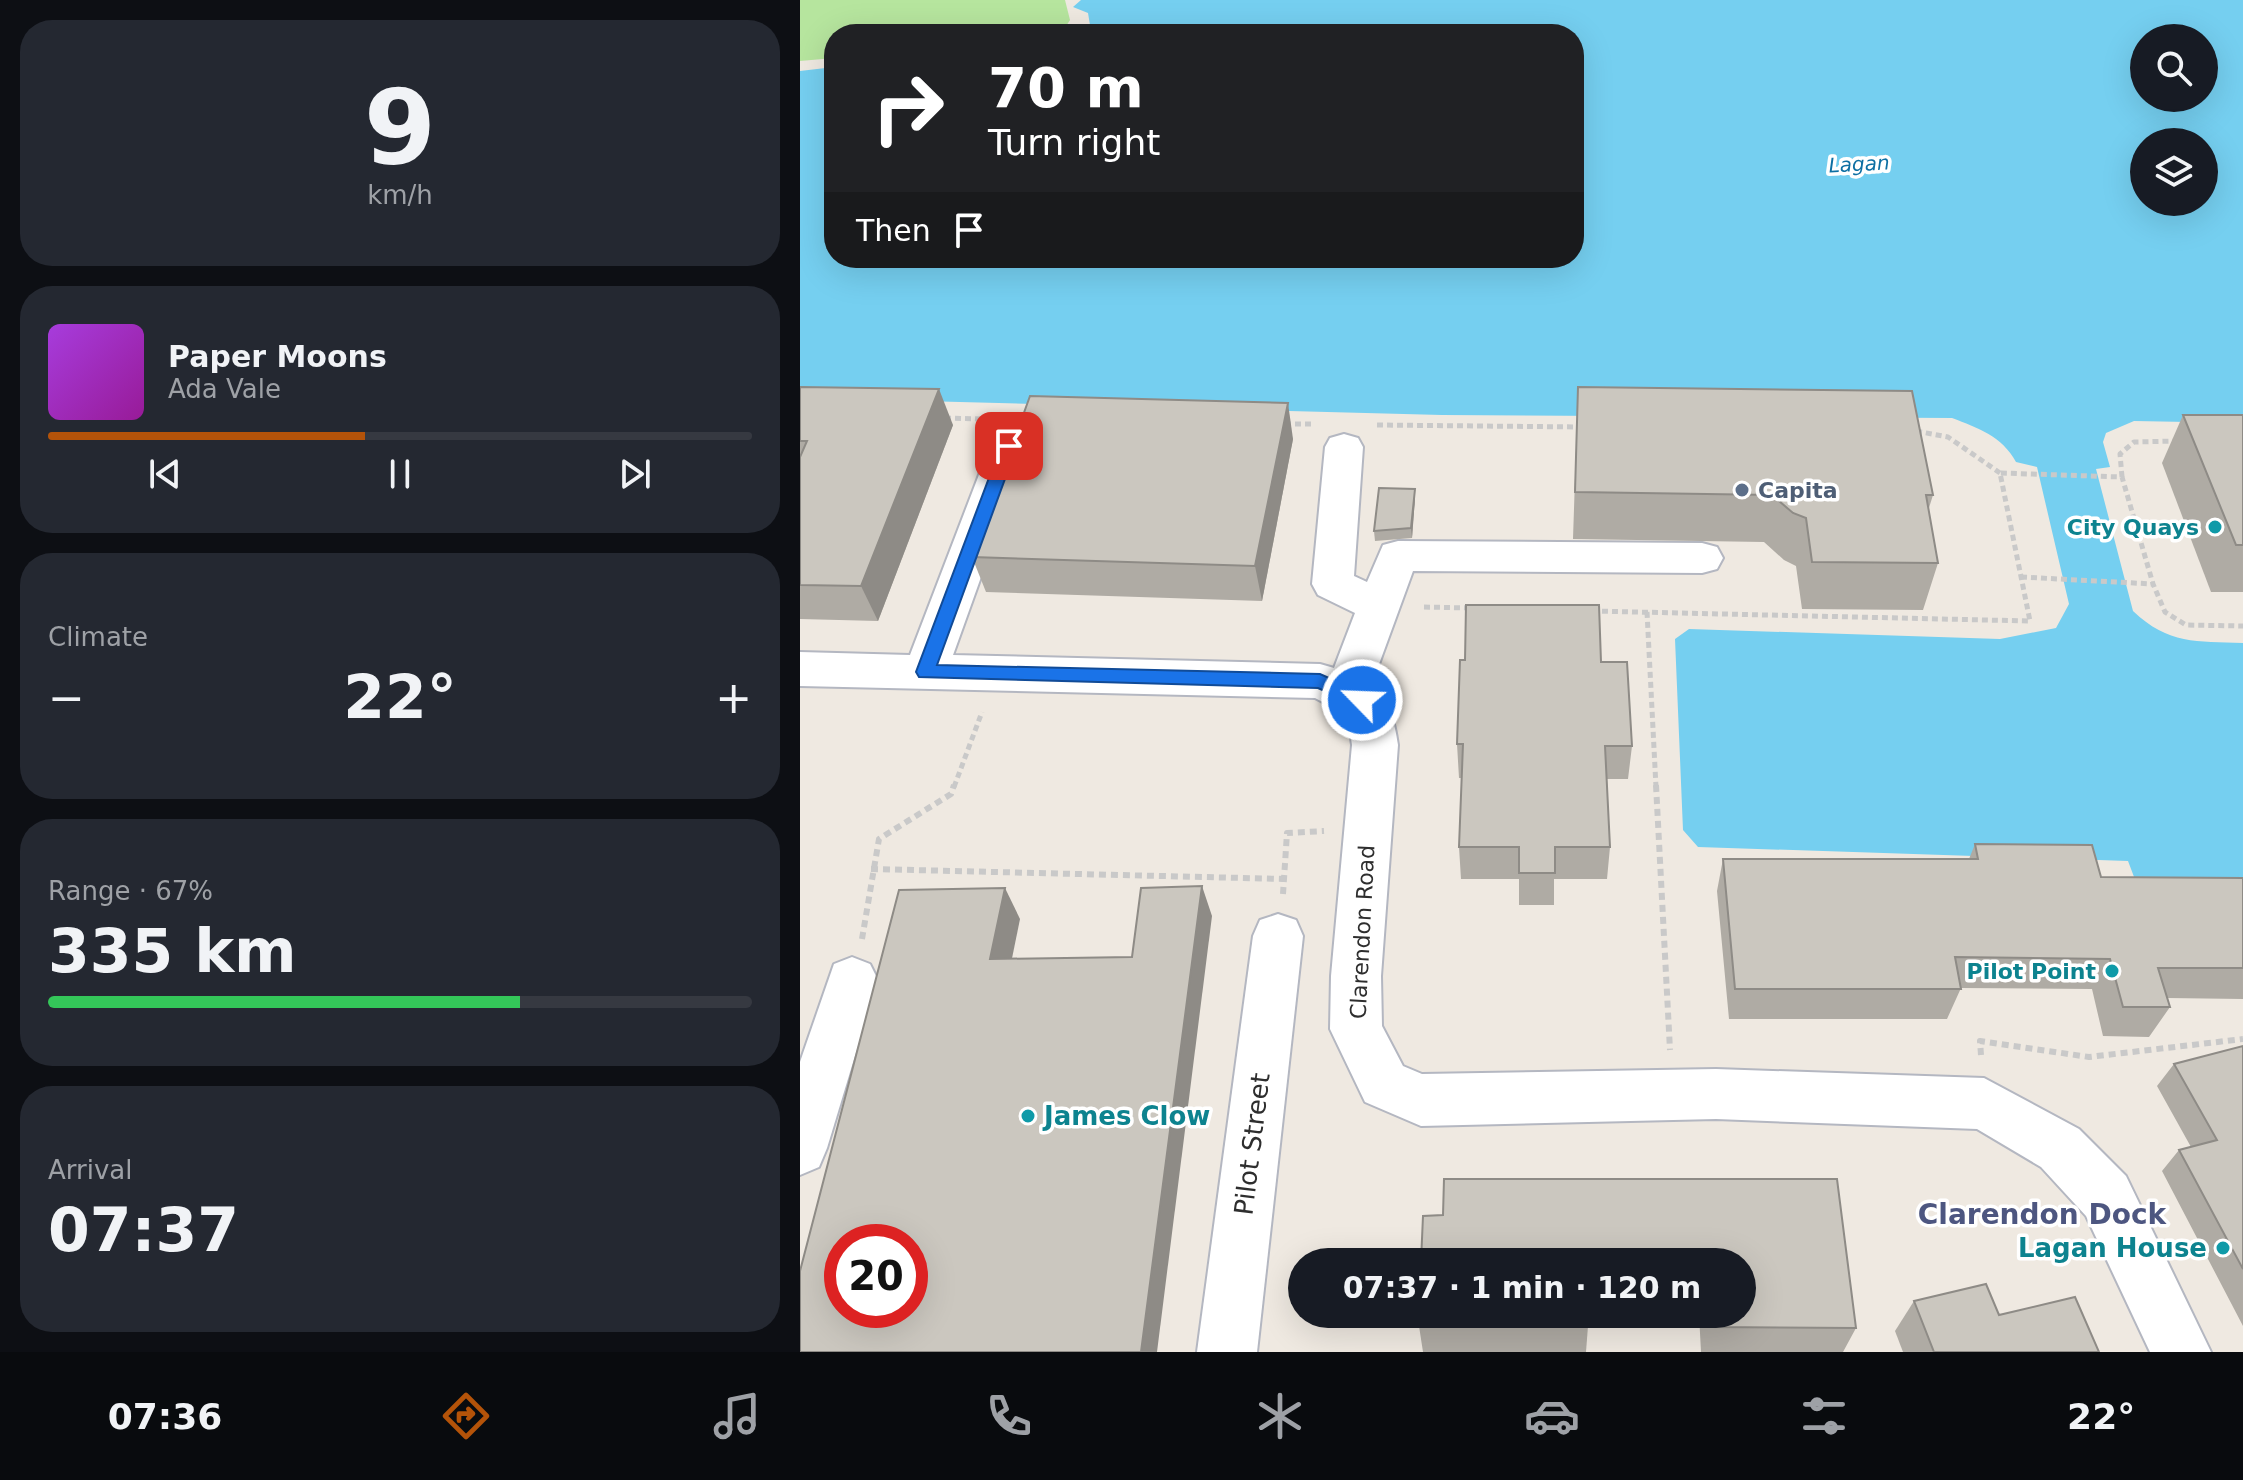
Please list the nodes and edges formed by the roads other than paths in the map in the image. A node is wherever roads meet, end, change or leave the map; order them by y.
1 (1343, 432) road end
2 (997, 433) road end
3 (1702, 558) dead end
4 (1379, 606) junction
5 (800, 669) edge
6 (925, 672) junction
7 (1346, 693) junction
8 (1278, 936) dead end
9 (852, 980) dead end
10 (800, 1148) edge
11 (1227, 1352) edge
12 (2181, 1352) edge

1 - 4 street
2 - 6 street
3 - 4 street
4 - 7 street
5 - 6 street, Clarendon Road
6 - 7 street, Clarendon Road
7 - 12 street, Clarendon Road
8 - 11 street, Pilot Street
9 - 10 street

